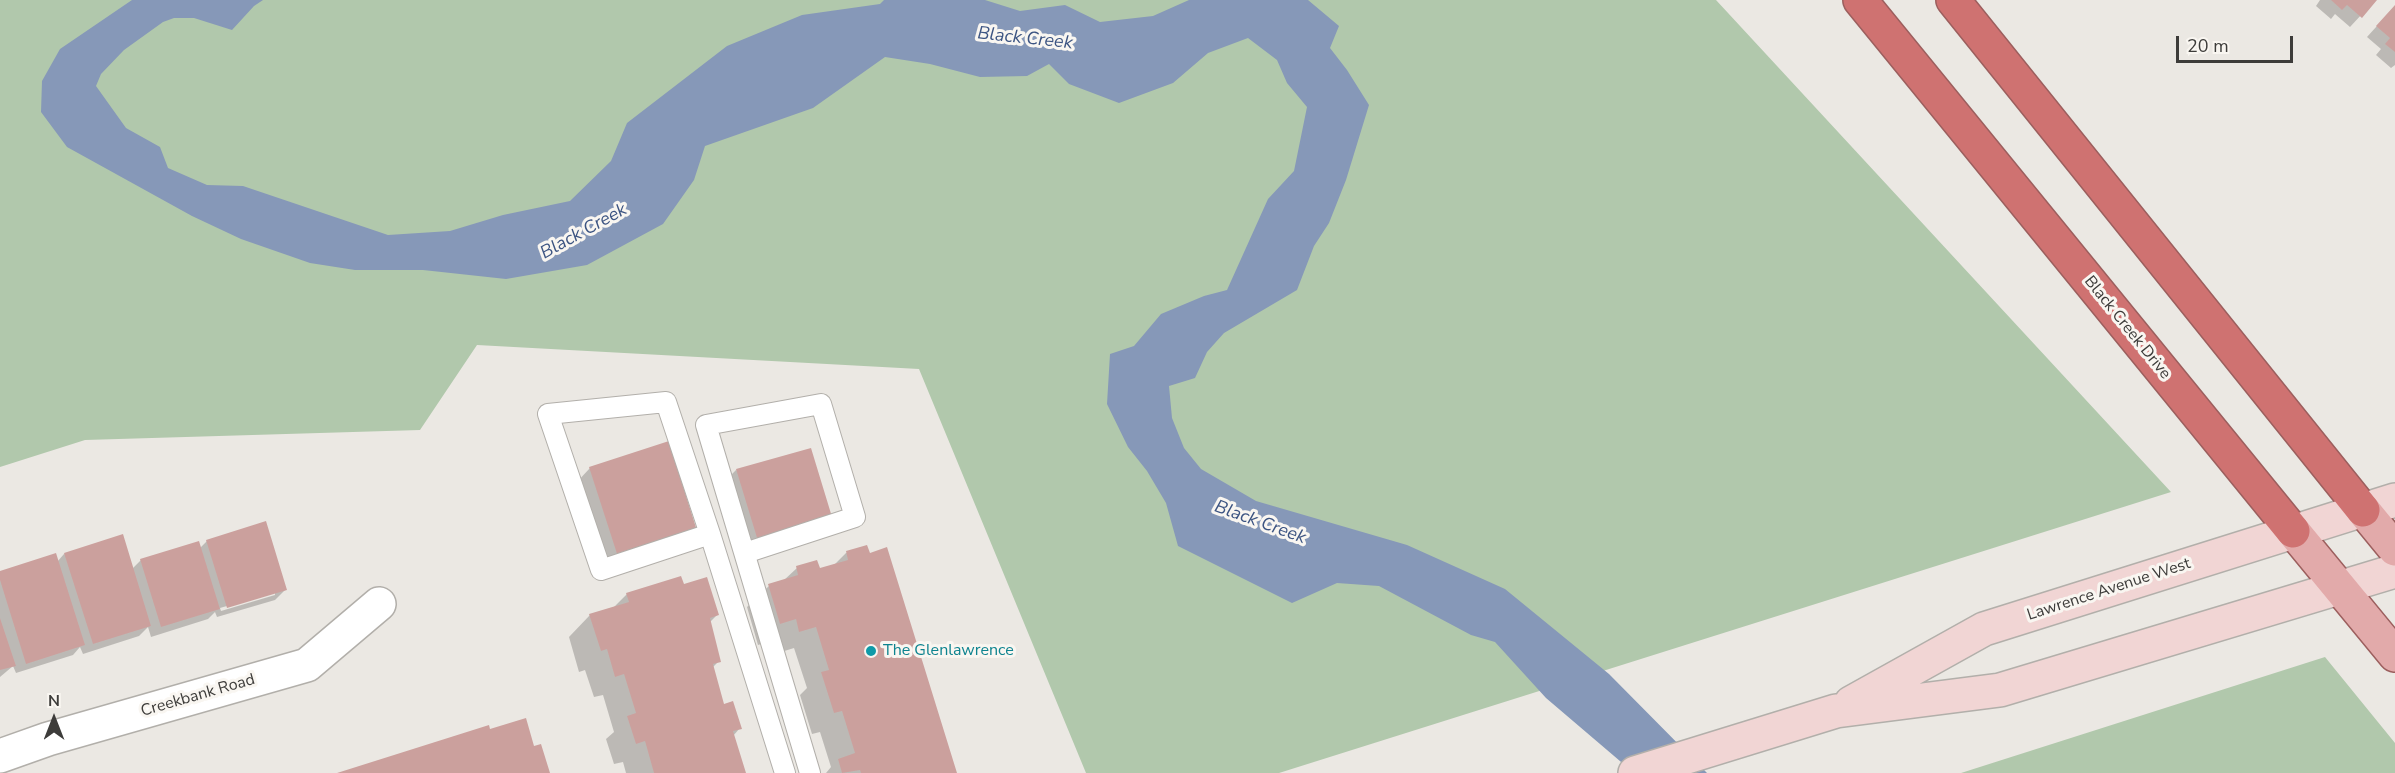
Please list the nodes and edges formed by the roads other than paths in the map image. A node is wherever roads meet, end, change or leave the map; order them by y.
1 (1860, 0) edge
2 (1953, 0) edge
3 (2395, 500) edge
4 (2363, 510) junction
5 (2293, 531) junction
6 (710, 534) junction
7 (2395, 549) edge
8 (745, 553) junction
9 (2395, 571) edge
10 (2339, 588) junction
11 (379, 604) dead end
12 (2395, 655) edge
13 (1836, 711) junction
14 (0, 756) edge
15 (785, 773) edge
16 (810, 773) edge
17 (1635, 773) edge

1 - 5 highway, Black Creek Drive
2 - 4 highway
3 - 4 main road, Lawrence Avenue West
4 - 5 main road, Lawrence Avenue West
4 - 7 main road
5 - 10 main road, Black Creek Drive
5 - 13 main road, Lawrence Avenue West
6 - 6 lane
6 - 15 lane
8 - 8 lane
8 - 16 lane
9 - 10 main road, Lawrence Avenue West
10 - 12 main road, Black Creek Drive
10 - 13 main road, Lawrence Avenue West
11 - 14 street, Creekbank Road
13 - 17 main road, Lawrence Avenue West

